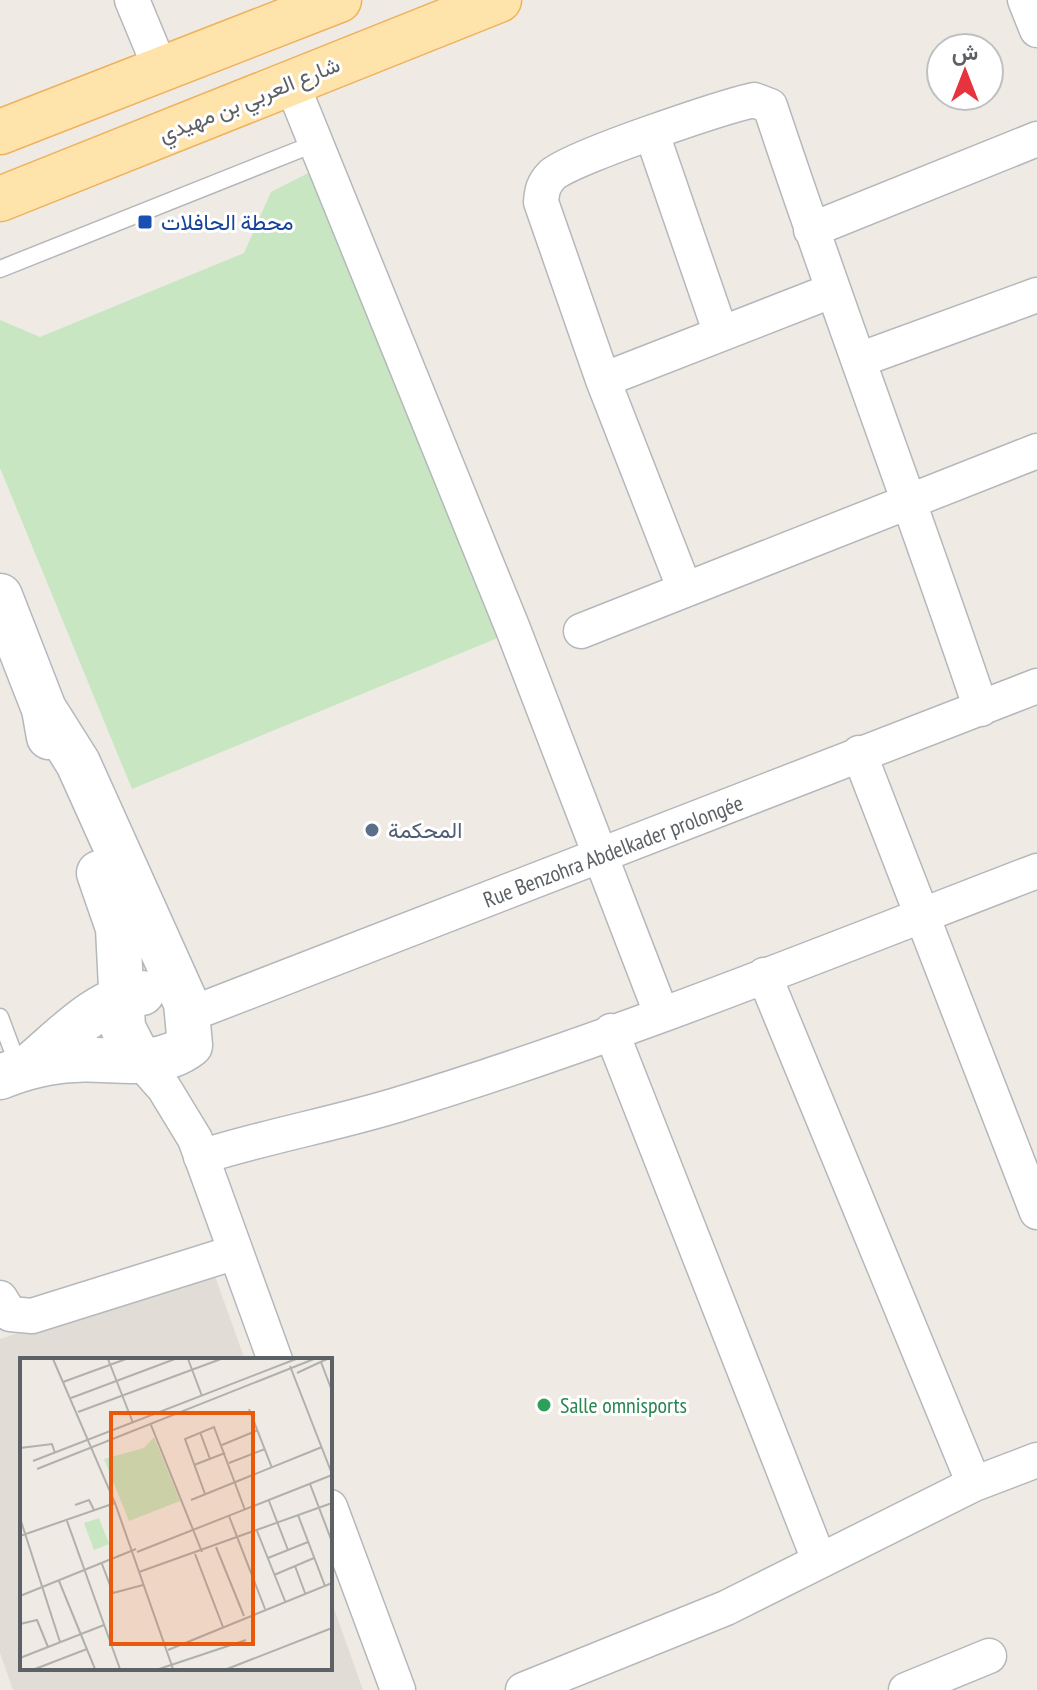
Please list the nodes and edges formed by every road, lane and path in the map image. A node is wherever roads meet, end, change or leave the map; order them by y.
1 (132, 0) edge
2 (339, 0) edge
3 (499, 0) edge
4 (1025, 0) edge
5 (1037, 30) edge
6 (161, 70) junction
7 (291, 82) junction
8 (0, 132) edge
9 (652, 134) junction
10 (1037, 139) edge
11 (316, 143) junction
12 (0, 199) edge
13 (811, 230) junction
14 (0, 269) edge
15 (831, 291) junction
16 (1037, 295) edge
17 (721, 334) junction
18 (859, 360) junction
19 (603, 380) junction
20 (1037, 451) edge
21 (910, 499) junction
22 (685, 590) junction
23 (0, 596) edge
24 (581, 631) dead end
25 (12, 660) edge
26 (1037, 686) edge
27 (44, 709) junction
28 (981, 709) junction
29 (859, 753) junction
30 (603, 856) junction
31 (1037, 871) edge
32 (920, 916) junction
33 (764, 975) junction
34 (120, 998) junction
35 (661, 1013) junction
36 (0, 1017) edge
37 (187, 1018) junction
38 (611, 1031) junction
39 (140, 1061) junction
40 (17, 1070) edge
41 (198, 1148) junction
42 (1037, 1212) edge
43 (236, 1252) junction
44 (0, 1298) edge
45 (274, 1358) edge
46 (1037, 1460) edge
47 (974, 1484) junction
48 (332, 1512) edge
49 (819, 1560) junction
50 (989, 1656) dead end
51 (915, 1688) edge
52 (398, 1690) edge
53 (523, 1690) edge

1 - 6 street
2 - 6 main road
3 - 7 main road, شارع العربي بن مهيدي
4 - 5 street
6 - 8 main road
7 - 11 street
7 - 12 main road, شارع العربي بن مهيدي
9 - 13 street
9 - 17 street
9 - 19 street
10 - 13 street
11 - 14 lane
11 - 30 street
13 - 15 street
15 - 17 street
15 - 18 street
16 - 18 street
17 - 19 street
18 - 21 street
19 - 22 street
20 - 21 street
21 - 22 street
21 - 28 street
22 - 24 street
23 - 25 street
25 - 27 street
26 - 28 street, Rue Benzohra Abdelkader prolongée
27 - 34 street
27 - 37 street
28 - 29 street, Rue Benzohra Abdelkader prolongée
29 - 30 street, Rue Benzohra Abdelkader prolongée
29 - 32 street
30 - 35 street
30 - 37 street, Rue Benzohra Abdelkader prolongée
31 - 32 street
32 - 33 street
32 - 42 street
33 - 35 street
33 - 47 street
34 - 37 street
34 - 39 street
34 - 40 street
35 - 38 street
36 - 40 lane
37 - 39 street
37 - 41 street
38 - 41 street
38 - 49 street
39 - 40 street
39 - 41 street
41 - 43 street
43 - 44 street
43 - 45 street
46 - 47 street
47 - 49 street
48 - 52 street
49 - 53 street
50 - 51 street

